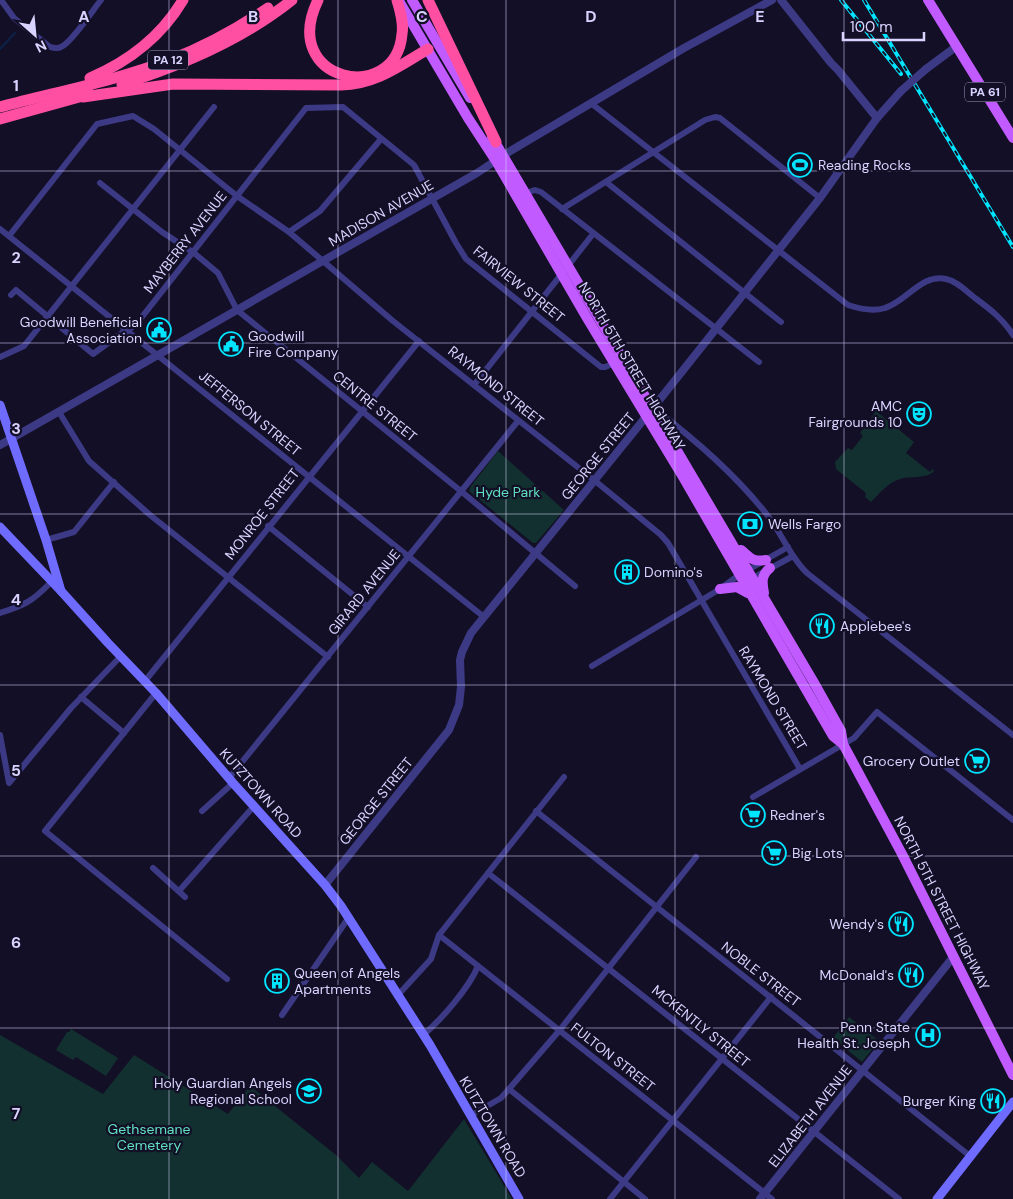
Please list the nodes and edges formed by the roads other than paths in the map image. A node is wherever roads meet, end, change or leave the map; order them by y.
1 (1, 0) edge
2 (100, 0) edge
3 (183, 0) edge
4 (280, 0) edge
5 (292, 0) edge
6 (318, 0) edge
7 (398, 0) edge
8 (412, 0) edge
9 (428, 0) edge
10 (772, 0) edge
11 (781, 0) edge
12 (928, 0) edge
13 (435, 39) junction
14 (957, 46) junction
15 (428, 49) junction
16 (46, 94) junction
17 (83, 96) junction
18 (592, 104) junction
19 (0, 107) edge
20 (214, 107) dead end
21 (877, 118) junction
22 (0, 119) edge
23 (296, 122) joint
24 (1013, 138) edge
25 (381, 139) junction
26 (496, 142) junction
27 (180, 150) junction
28 (655, 152) junction
29 (500, 158) junction
30 (606, 182) junction
31 (100, 183) dead end
32 (526, 193) junction
33 (237, 196) junction
34 (433, 198) junction
35 (820, 198) junction
36 (132, 209) junction
37 (562, 209) junction
38 (0, 229) edge
39 (289, 232) junction
40 (594, 234) junction
41 (9, 236) junction
42 (778, 250) junction
43 (194, 253) junction
44 (324, 261) junction
45 (570, 266) junction
46 (562, 275) junction
47 (72, 286) junction
48 (745, 292) junction
49 (11, 295) dead end
50 (237, 310) junction
51 (532, 311) junction
52 (48, 316) junction
53 (781, 322) dead end
54 (716, 328) junction
55 (126, 330) junction
56 (1013, 335) edge
57 (418, 341) junction
58 (158, 356) junction
59 (0, 357) edge
60 (759, 362) dead end
61 (614, 363) junction
62 (474, 385) junction
63 (0, 405) edge
64 (362, 411) junction
65 (58, 412) junction
66 (650, 413) junction
67 (518, 421) junction
68 (12, 438) junction
69 (0, 445) edge
70 (308, 476) junction
71 (594, 480) junction
72 (114, 482) junction
73 (462, 492) junction
74 (268, 526) junction
75 (0, 527) edge
76 (46, 540) junction
77 (733, 544) junction
78 (788, 547) junction
79 (535, 554) junction
80 (409, 556) junction
81 (792, 556) junction
82 (729, 558) junction
83 (768, 564) junction
84 (746, 576) junction
85 (228, 577) junction
86 (51, 582) junction
87 (575, 586) dead end
88 (724, 586) junction
89 (61, 591) junction
90 (750, 594) junction
91 (764, 599) junction
92 (701, 601) junction
93 (368, 607) junction
94 (0, 613) edge
95 (484, 617) junction
96 (121, 656) junction
97 (328, 657) junction
98 (592, 666) dead end
99 (145, 681) junction
100 (156, 693) junction
101 (81, 697) junction
102 (124, 733) junction
103 (0, 735) edge
104 (1013, 735) edge
105 (843, 744) junction
106 (800, 769) junction
107 (564, 776) dead end
108 (230, 780) junction
109 (753, 797) dead end
110 (254, 806) junction
111 (202, 811) dead end
112 (536, 811) junction
113 (1013, 820) edge
114 (696, 857) dead end
115 (153, 868) dead end
116 (488, 873) junction
117 (324, 885) junction
118 (178, 891) junction
119 (185, 897) dead end
120 (656, 906) junction
121 (349, 917) junction
122 (439, 935) junction
123 (954, 956) junction
124 (478, 966) junction
125 (608, 967) junction
126 (227, 979) dead end
127 (398, 994) junction
128 (771, 997) junction
129 (282, 1015) dead end
130 (559, 1030) junction
131 (423, 1035) junction
132 (722, 1059) junction
133 (862, 1070) junction
134 (1013, 1075) edge
135 (509, 1090) junction
136 (1013, 1102) edge
137 (470, 1116) junction
138 (673, 1121) junction
139 (814, 1131) junction
140 (970, 1156) junction
141 (624, 1182) junction
142 (762, 1196) edge
143 (519, 1199) edge
144 (610, 1199) edge
145 (645, 1199) edge
146 (772, 1199) edge
147 (899, 1199) edge
148 (936, 1199) edge

1 - 2 street
3 - 16 highway
4 - 16 highway, PA 12
5 - 17 highway, PA 12
6 - 7 highway
7 - 15 main road, NORTH 5TH STREET HIGHWAY
8 - 13 main road, NORTH 5TH STREET HIGHWAY
9 - 26 highway
10 - 18 street, MADISON AVENUE
11 - 21 street
12 - 14 main road, PA 61
13 - 15 main road
13 - 26 main road, NORTH 5TH STREET HIGHWAY
14 - 21 street, GEORGE STREET, bridge
14 - 24 main road, PA 61
15 - 17 highway
15 - 29 main road, NORTH 5TH STREET HIGHWAY
16 - 19 highway, PA 12
17 - 22 highway, PA 12
18 - 28 street
18 - 29 street, MADISON AVENUE
20 - 27 street
21 - 35 street, GEORGE STREET
23 - 25 street, FAIRVIEW STREET
23 - 33 street, MAYBERRY AVENUE
25 - 34 street, FAIRVIEW STREET
25 - 39 street
26 - 29 main road, NORTH 5TH STREET HIGHWAY
27 - 33 street, RAYMOND STREET
27 - 36 street
27 - 41 street, RAYMOND STREET
28 - 30 street
28 - 35 street
28 - 42 street
29 - 32 main road, NORTH 5TH STREET HIGHWAY
29 - 34 street, MADISON AVENUE
29 - 46 main road, NORTH 5TH STREET HIGHWAY
30 - 37 street
30 - 48 street
31 - 36 street, CENTRE STREET
32 - 37 street
32 - 45 main road, NORTH 5TH STREET HIGHWAY
33 - 39 street, RAYMOND STREET
33 - 43 street, MAYBERRY AVENUE
34 - 44 street, MADISON AVENUE
34 - 51 street, FAIRVIEW STREET
35 - 42 street, GEORGE STREET
36 - 43 street, CENTRE STREET
36 - 47 street
37 - 40 street
38 - 41 street, JEFFERSON STREET
39 - 44 street, RAYMOND STREET
40 - 45 street
40 - 54 street
41 - 47 street, JEFFERSON STREET
42 - 48 street, GEORGE STREET
42 - 56 street
43 - 50 street, CENTRE STREET
43 - 55 street, MAYBERRY AVENUE
44 - 50 street, MADISON AVENUE
44 - 57 street, RAYMOND STREET
45 - 46 street
45 - 66 main road, NORTH 5TH STREET HIGHWAY
46 - 51 street
46 - 61 main road, NORTH 5TH STREET HIGHWAY
47 - 52 street
47 - 55 street, JEFFERSON STREET
48 - 53 street
48 - 54 street, GEORGE STREET
49 - 52 street, MAYBERRY AVENUE
50 - 58 street, MADISON AVENUE
50 - 64 street, CENTRE STREET
51 - 61 street, FAIRVIEW STREET
51 - 62 street
52 - 55 street, MAYBERRY AVENUE
52 - 59 street
54 - 60 street
54 - 66 street, GEORGE STREET
55 - 58 street, JEFFERSON STREET
57 - 62 street, RAYMOND STREET
57 - 64 street, MONROE STREET
58 - 65 street, MADISON AVENUE
58 - 70 street, JEFFERSON STREET
61 - 66 main road, NORTH 5TH STREET HIGHWAY
62 - 67 street, RAYMOND STREET
63 - 68 main road, KUTZTOWN ROAD
64 - 70 street, MONROE STREET
64 - 73 street, CENTRE STREET
65 - 68 street, MADISON AVENUE
65 - 72 street
66 - 71 street, GEORGE STREET
66 - 77 main road, NORTH 5TH STREET HIGHWAY
66 - 78 street
66 - 82 main road, NORTH 5TH STREET HIGHWAY
67 - 71 street, RAYMOND STREET
67 - 73 street, GIRARD AVENUE
68 - 69 street, MADISON AVENUE
68 - 76 main road, KUTZTOWN ROAD
70 - 74 street, MONROE STREET
70 - 80 street, JEFFERSON STREET
71 - 79 street, GEORGE STREET
71 - 92 street, RAYMOND STREET
72 - 76 street
72 - 85 street
73 - 79 street, CENTRE STREET
73 - 80 street, GIRARD AVENUE
74 - 85 street, MONROE STREET
74 - 93 street
75 - 86 main road
76 - 89 main road, KUTZTOWN ROAD
77 - 83 main road
77 - 84 main road, NORTH 5TH STREET HIGHWAY
78 - 81 street
78 - 83 street
79 - 87 street, CENTRE STREET
79 - 95 street, GEORGE STREET
80 - 93 street, GIRARD AVENUE
80 - 95 street, JEFFERSON STREET
81 - 83 street
81 - 104 street
82 - 84 main road, NORTH 5TH STREET HIGHWAY
82 - 88 main road
83 - 84 street
83 - 91 main road
84 - 88 street
84 - 90 main road, NORTH 5TH STREET HIGHWAY
84 - 91 main road, NORTH 5TH STREET HIGHWAY
85 - 97 street
85 - 99 street, MONROE STREET
86 - 89 main road
86 - 94 street
88 - 90 main road
88 - 92 street
89 - 96 main road, KUTZTOWN ROAD
90 - 105 main road, NORTH 5TH STREET HIGHWAY
91 - 105 main road, NORTH 5TH STREET HIGHWAY
92 - 98 street
92 - 106 street, RAYMOND STREET
93 - 97 street, GIRARD AVENUE
95 - 117 street, GEORGE STREET
96 - 99 main road, KUTZTOWN ROAD
96 - 101 street
97 - 108 street, GIRARD AVENUE
99 - 100 main road, KUTZTOWN ROAD
100 - 102 street
100 - 108 main road, KUTZTOWN ROAD
101 - 102 street
101 - 103 street
102 - 126 street
105 - 106 street
105 - 113 street
105 - 123 main road, NORTH 5TH STREET HIGHWAY
106 - 109 street
107 - 112 street
108 - 110 main road, KUTZTOWN ROAD
108 - 111 street, GIRARD AVENUE
110 - 117 main road, KUTZTOWN ROAD
110 - 118 street
112 - 116 street
112 - 120 street, NOBLE STREET
114 - 120 street
115 - 118 street
116 - 122 street
116 - 125 street, MCKENTLY STREET
117 - 121 main road, KUTZTOWN ROAD
118 - 119 street
120 - 125 street
120 - 128 street, NOBLE STREET
121 - 127 main road, KUTZTOWN ROAD
121 - 129 street
122 - 124 street, FULTON STREET
122 - 127 street
123 - 133 street, ELIZABETH AVENUE
123 - 134 main road, NORTH 5TH STREET HIGHWAY
124 - 130 street, FULTON STREET
124 - 131 street
125 - 130 street
125 - 132 street, MCKENTLY STREET
127 - 131 main road, KUTZTOWN ROAD
128 - 132 street
128 - 133 street, NOBLE STREET
130 - 135 street
130 - 138 street, FULTON STREET
131 - 137 main road, KUTZTOWN ROAD
132 - 138 street
132 - 139 street, MCKENTLY STREET
133 - 139 street, ELIZABETH AVENUE
133 - 140 street, NOBLE STREET
135 - 137 street
135 - 141 street
136 - 140 main road
137 - 143 main road, KUTZTOWN ROAD
138 - 141 street
138 - 142 street, FULTON STREET
139 - 142 street, ELIZABETH AVENUE
139 - 147 street, MCKENTLY STREET
140 - 148 main road
141 - 144 street
141 - 145 street
142 - 146 street, FULTON STREET

